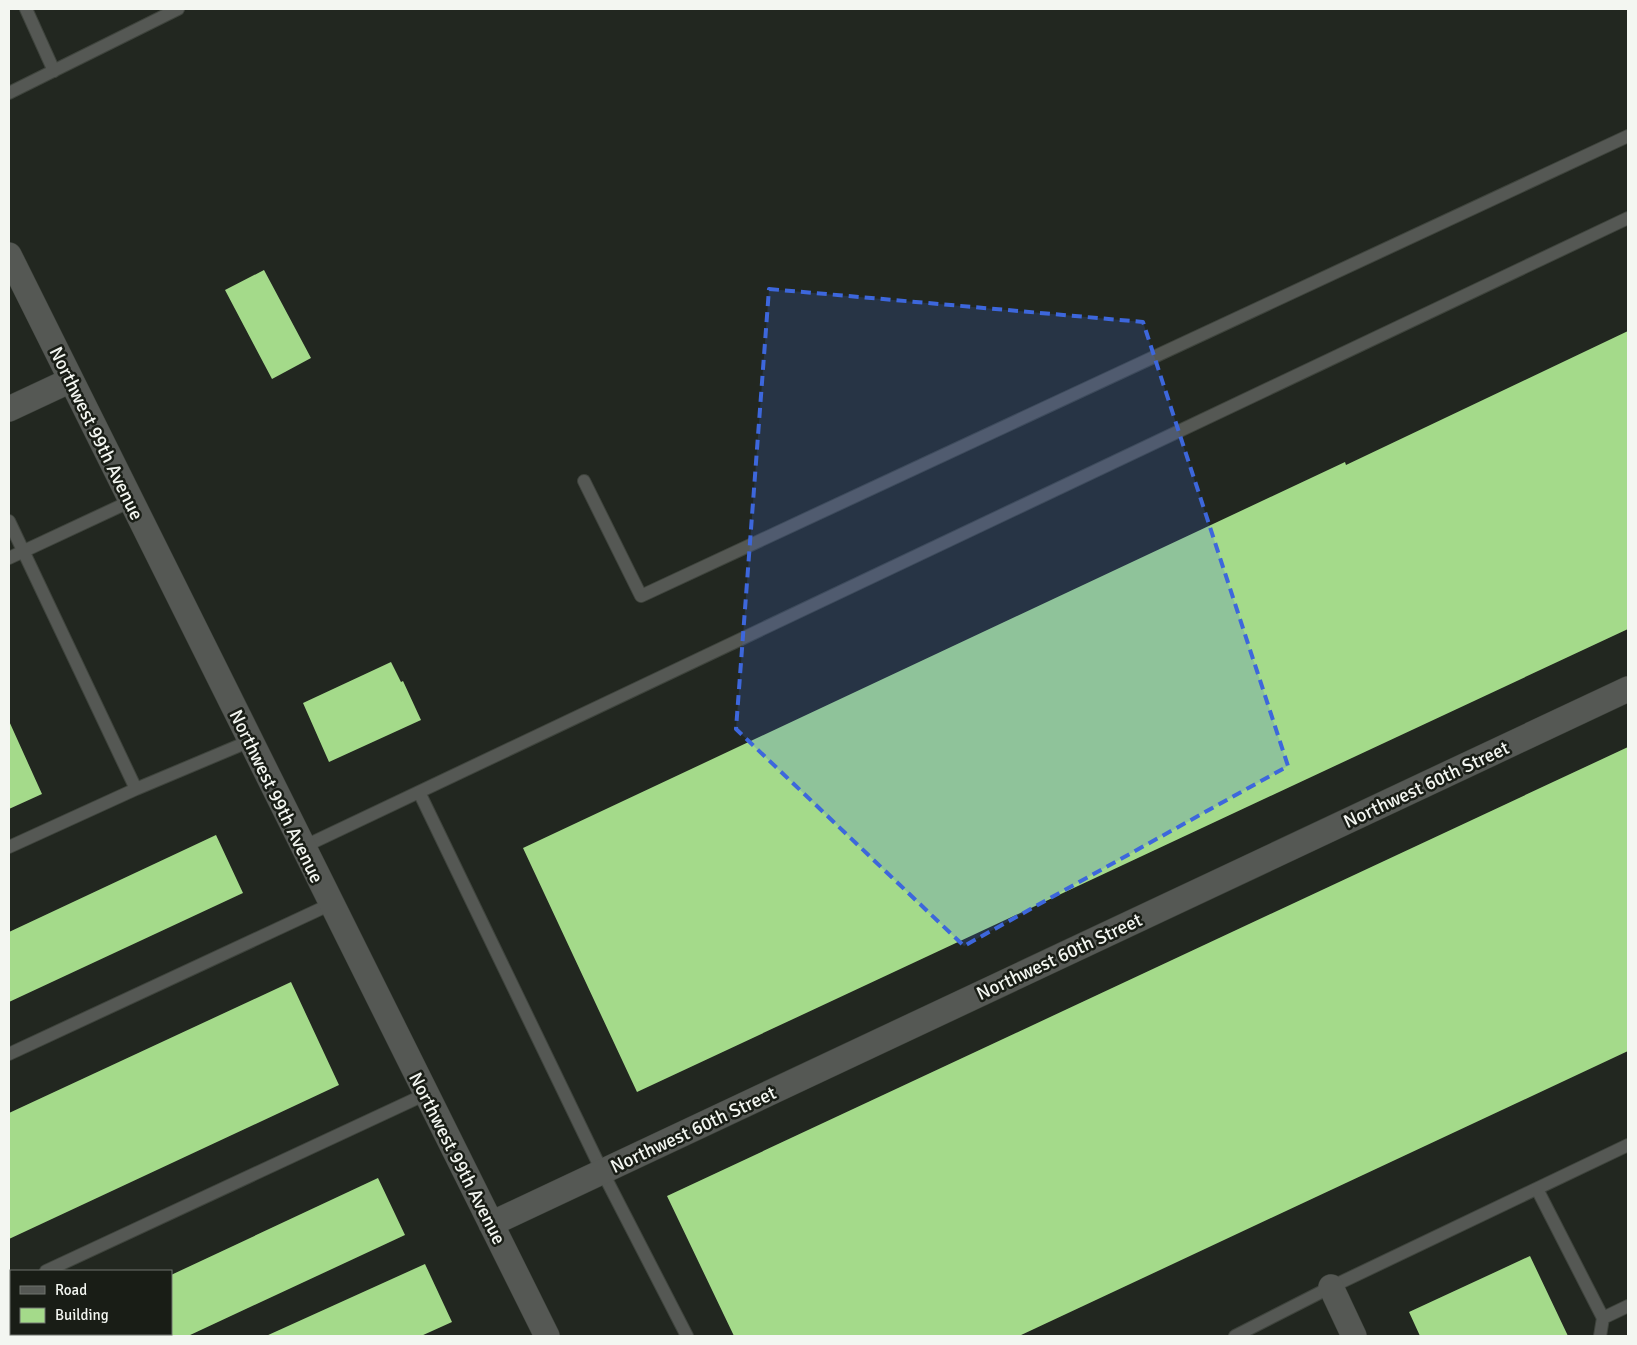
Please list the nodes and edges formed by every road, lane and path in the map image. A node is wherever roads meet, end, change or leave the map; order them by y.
1 (26, 9) edge
2 (178, 9) edge
3 (54, 71) junction
4 (9, 93) edge
5 (1628, 136) edge
6 (1628, 218) edge
7 (9, 255) edge
8 (71, 380) junction
9 (9, 409) edge
10 (584, 481) dead end
11 (131, 501) junction
12 (9, 521) edge
13 (24, 551) junction
14 (9, 558) edge
15 (1628, 689) edge
16 (250, 741) junction
17 (136, 789) junction
18 (419, 792) junction
19 (9, 847) edge
20 (303, 847) junction
21 (331, 904) junction
22 (9, 1054) edge
23 (426, 1094) junction
24 (1628, 1146) edge
25 (602, 1171) junction
26 (1537, 1189) junction
27 (491, 1224) junction
28 (48, 1270) edge
29 (1331, 1287) junction
30 (1628, 1306) edge
31 (1603, 1318) junction
32 (541, 1334) edge
33 (687, 1336) edge
34 (1235, 1336) edge
35 (1354, 1336) edge
36 (1600, 1336) edge

1 - 3 lane
2 - 3 lane
3 - 4 lane
5 - 10 lane
6 - 18 lane
7 - 8 street, Northwest 99th Avenue
8 - 9 street
8 - 11 street, Northwest 99th Avenue
11 - 13 lane
11 - 16 street, Northwest 99th Avenue
12 - 13 lane
13 - 14 lane
13 - 17 lane
15 - 25 street, Northwest 60th Street
16 - 17 lane
16 - 20 street, Northwest 99th Avenue
17 - 19 lane
18 - 20 lane
18 - 25 lane
20 - 21 street, Northwest 99th Avenue
21 - 22 lane
21 - 23 street, Northwest 99th Avenue
23 - 27 street, Northwest 99th Avenue
23 - 28 lane
24 - 26 lane
25 - 27 street, Northwest 60th Street
25 - 33 lane
26 - 29 lane
26 - 31 lane
27 - 32 street, Northwest 99th Avenue
29 - 34 lane
29 - 35 street
30 - 31 lane
31 - 36 lane

